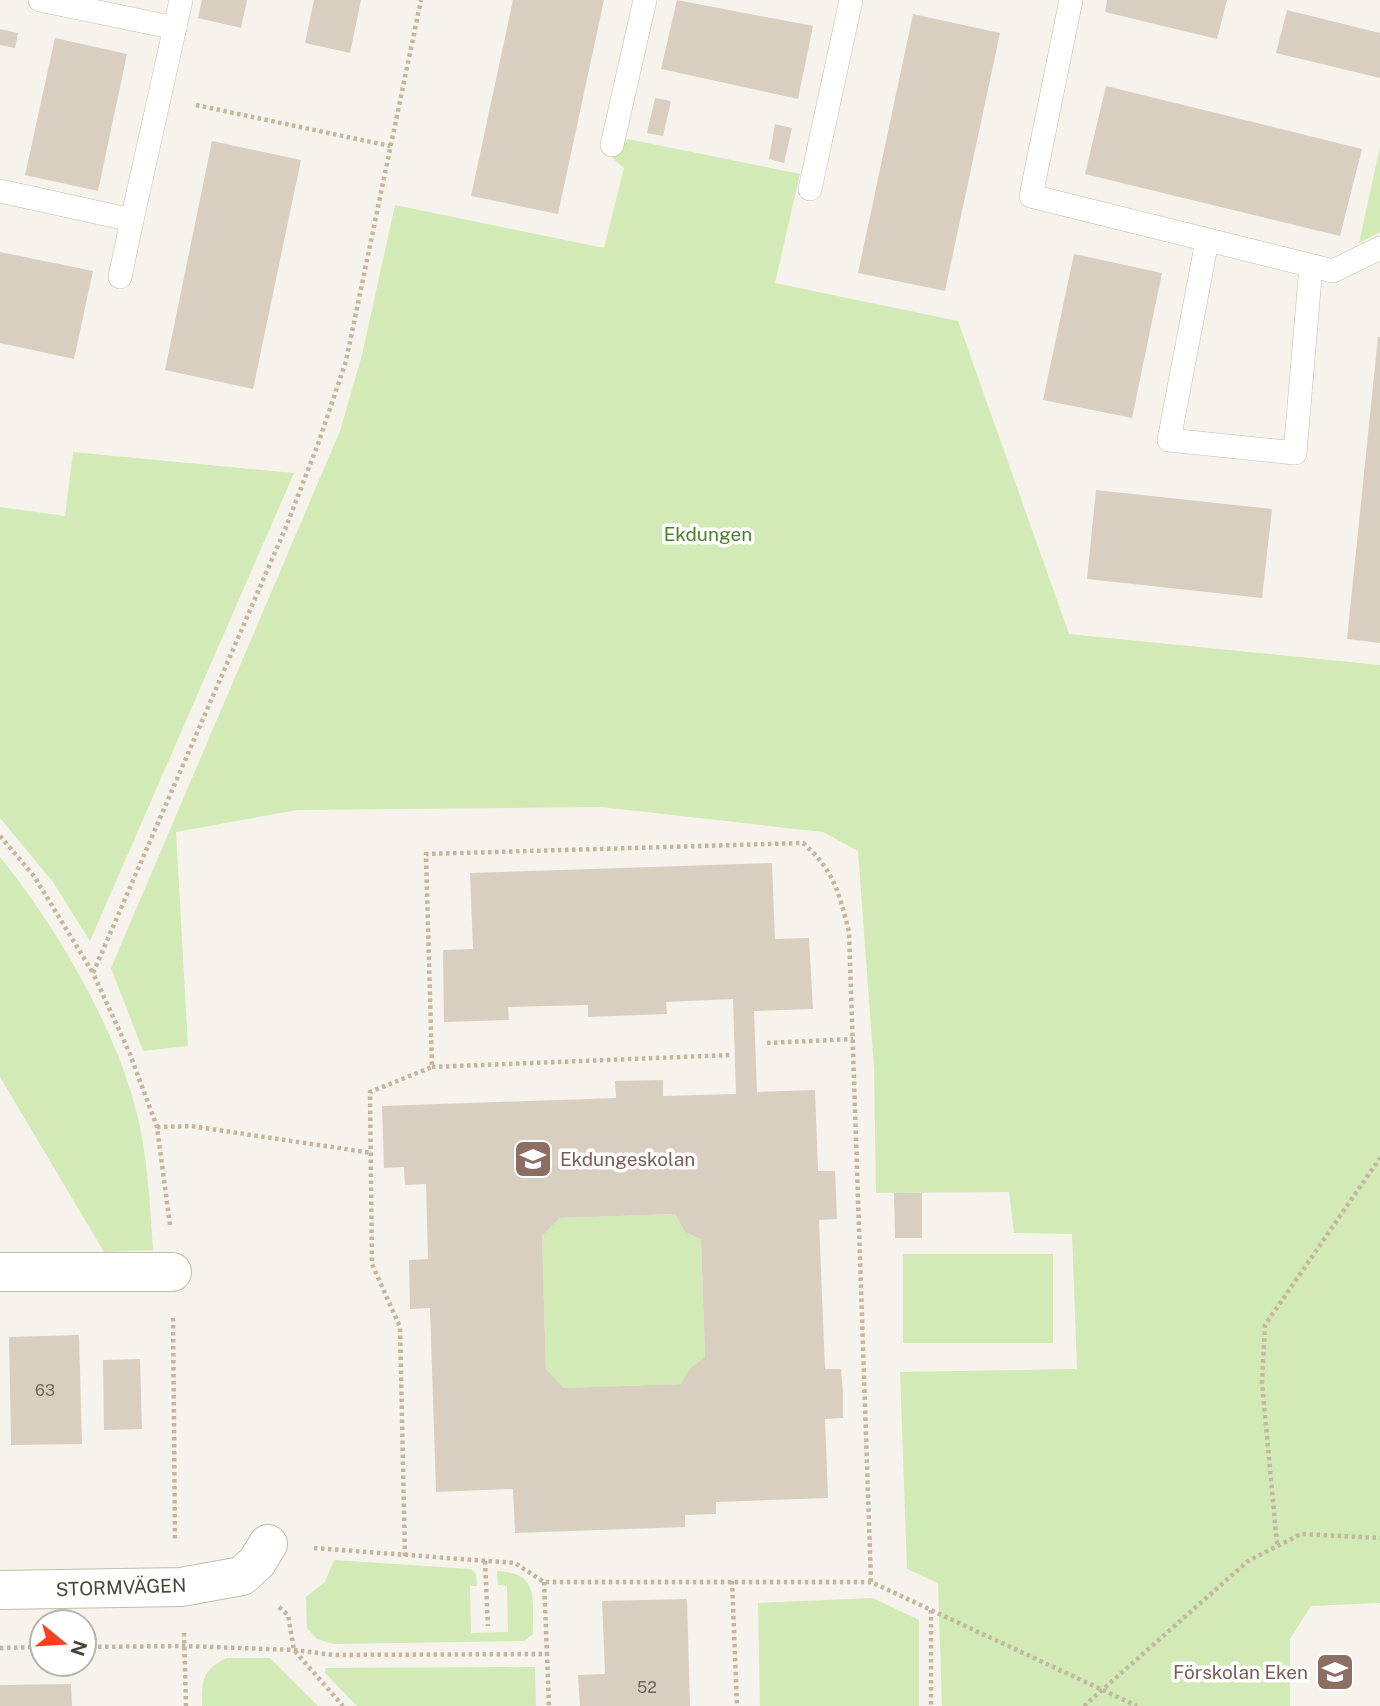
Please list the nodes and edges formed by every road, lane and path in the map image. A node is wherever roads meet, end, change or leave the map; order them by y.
1 (40, 0) edge
2 (181, 0) edge
3 (421, 0) edge
4 (645, 0) edge
5 (850, 0) edge
6 (1071, 0) edge
7 (175, 28) junction
8 (160, 97) junction
9 (612, 145) dead end
10 (390, 146) junction
11 (810, 189) dead end
12 (0, 191) edge
13 (132, 220) junction
14 (1207, 241) junction
15 (1380, 248) edge
16 (1311, 266) junction
17 (120, 277) dead end
18 (0, 836) edge
19 (93, 973) junction
20 (853, 1039) junction
21 (767, 1043) dead end
22 (730, 1055) dead end
23 (432, 1068) junction
24 (157, 1127) junction
25 (372, 1153) junction
26 (1380, 1158) edge
27 (0, 1272) edge
28 (172, 1272) junction
29 (1380, 1538) edge
30 (268, 1544) joint
31 (1277, 1544) junction
32 (405, 1556) junction
33 (485, 1562) junction
34 (732, 1581) junction
35 (544, 1582) junction
36 (871, 1582) junction
37 (181, 1587) junction
38 (0, 1590) edge
39 (931, 1610) junction
40 (488, 1626) dead end
41 (184, 1646) junction
42 (0, 1647) edge
43 (28, 1647) edge
44 (98, 1647) edge
45 (295, 1650) junction
46 (547, 1654) junction
47 (1103, 1689) junction
48 (186, 1706) edge
49 (343, 1706) edge
50 (549, 1706) edge
51 (737, 1706) edge
52 (931, 1706) edge
53 (1084, 1706) edge
54 (1138, 1706) edge

1 - 7 lane
2 - 7 lane
3 - 10 path
4 - 9 lane
5 - 11 lane
6 - 14 lane
7 - 8 lane
8 - 10 path
8 - 13 lane
10 - 19 path
12 - 13 lane
13 - 17 lane
14 - 16 lane
14 - 16 lane
15 - 16 lane
18 - 19 path
19 - 24 path
20 - 21 path
20 - 23 path
20 - 36 path
22 - 23 path
23 - 25 path
24 - 25 path
24 - 28 path
25 - 32 path
26 - 31 path
27 - 28 street
28 - 37 path
29 - 31 path
30 - 32 path
30 - 37 street, STORMVÄGEN
31 - 47 path
32 - 33 path
33 - 35 path
33 - 40 path
34 - 35 path
34 - 36 path
34 - 51 path
35 - 46 path
36 - 39 path
37 - 38 street, STORMVÄGEN
37 - 41 path
39 - 47 path
39 - 52 path
41 - 44 path
41 - 45 path
41 - 48 path
42 - 43 path
45 - 46 path
45 - 49 path
46 - 50 path
47 - 53 path
47 - 54 path

